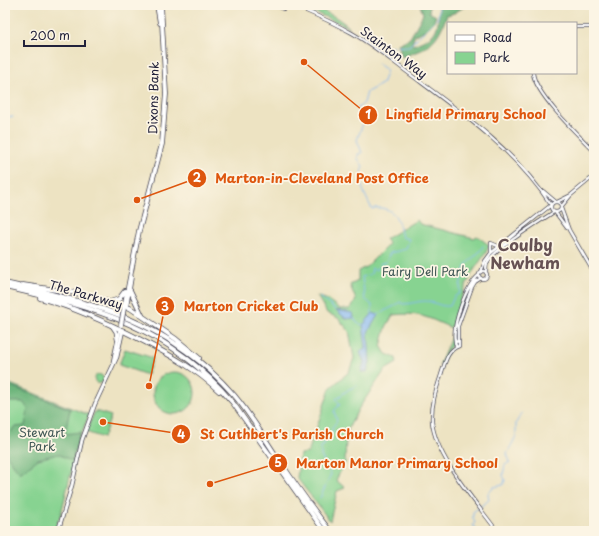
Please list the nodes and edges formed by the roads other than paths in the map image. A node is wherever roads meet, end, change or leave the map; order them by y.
1 (154, 5) edge
2 (157, 5) edge
3 (274, 5) edge
4 (162, 6) edge
5 (279, 6) edge
6 (288, 6) edge
7 (296, 6) edge
8 (158, 16) junction
9 (577, 27) edge
10 (594, 27) edge
11 (162, 29) junction
12 (533, 74) edge
13 (594, 151) edge
14 (594, 176) edge
15 (541, 190) junction
16 (571, 195) junction
17 (556, 202) junction
18 (551, 205) junction
19 (561, 207) junction
20 (554, 212) junction
21 (569, 230) junction
22 (499, 246) junction
23 (491, 253) junction
24 (594, 272) edge
25 (480, 273) junction
26 (486, 273) junction
27 (481, 278) junction
28 (5, 283) edge
29 (5, 287) edge
30 (128, 289) junction
31 (110, 302) junction
32 (125, 307) junction
33 (142, 316) junction
34 (110, 325) junction
35 (122, 327) junction
36 (135, 337) junction
37 (122, 339) junction
38 (456, 341) junction
39 (118, 343) junction
40 (456, 346) junction
41 (113, 365) junction
42 (231, 392) junction
43 (244, 419) junction
44 (58, 531) edge
45 (324, 531) edge
46 (330, 531) edge
47 (497, 531) edge

1 - 8 street
2 - 8 highway, Dixons Bank
3 - 5 street
4 - 11 highway, Dixons Bank
5 - 6 street, Stainton Way
6 - 7 street, Stainton Way
7 - 15 street, Stainton Way
8 - 11 highway, Dixons Bank
9 - 10 street
11 - 30 highway, Dixons Bank
12 - 13 street
14 - 16 street
15 - 17 street, Stainton Way
15 - 18 street, Stainton Way
16 - 17 street
16 - 19 street
17 - 18 street
17 - 19 street
18 - 20 street
18 - 22 street
19 - 20 street
19 - 21 street
20 - 21 street
20 - 26 street
21 - 24 street
22 - 23 street
22 - 23 street
23 - 25 street
25 - 26 street
25 - 27 street
25 - 38 street
26 - 27 street
27 - 38 street
28 - 31 highway
28 - 42 highway, The Parkway
29 - 34 highway
29 - 43 highway, The Parkway
30 - 31 highway
30 - 32 highway
30 - 33 highway
31 - 32 highway
32 - 33 highway
32 - 35 highway, bridge
33 - 42 highway
34 - 35 highway
34 - 39 main road
35 - 36 highway
35 - 37 main road
35 - 39 main road
36 - 37 main road
36 - 43 highway
37 - 41 main road
38 - 40 street
38 - 40 street
39 - 41 main road
40 - 47 street
41 - 44 main road
42 - 46 highway, The Parkway
43 - 45 highway, The Parkway

